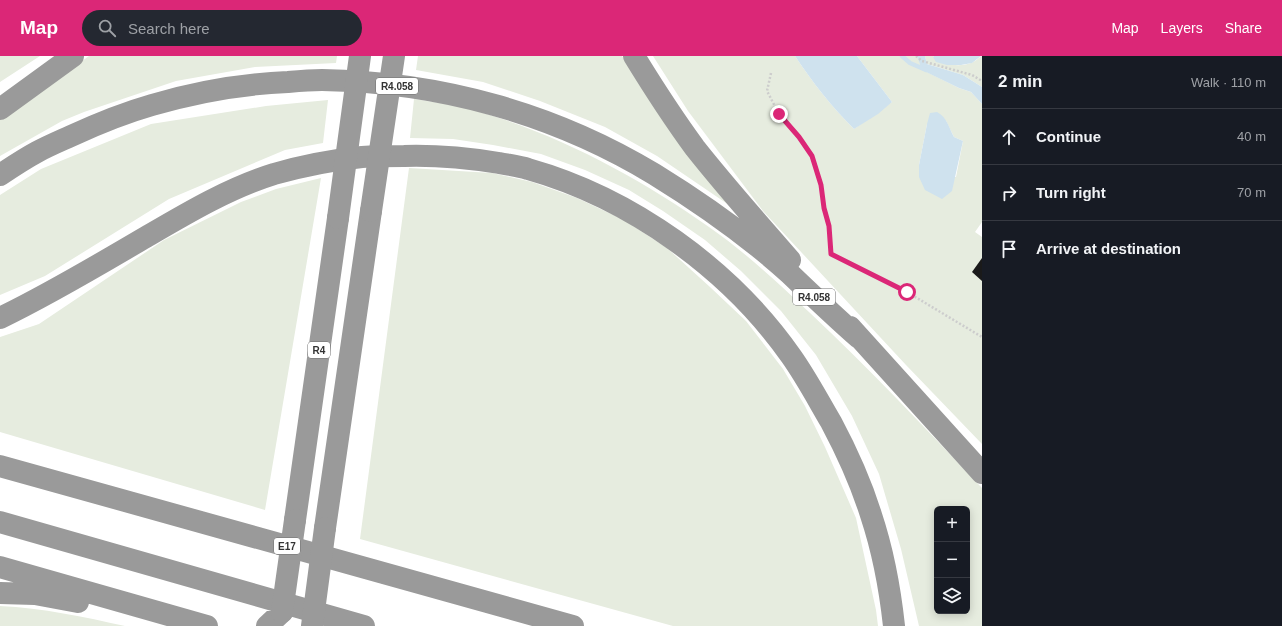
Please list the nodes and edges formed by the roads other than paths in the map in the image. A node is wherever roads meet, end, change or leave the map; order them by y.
1 (73, 56) edge
2 (360, 56) edge
3 (394, 56) edge
4 (634, 56) edge
5 (0, 109) edge
6 (0, 175) edge
7 (0, 318) edge
8 (859, 338) junction
9 (0, 466) edge
10 (982, 473) edge
11 (0, 522) edge
12 (0, 567) edge
13 (0, 592) edge
14 (163, 613) junction
15 (276, 621) edge
16 (207, 626) edge
17 (312, 626) edge
18 (364, 626) edge
19 (573, 626) edge
20 (894, 626) edge

1 - 5 highway
2 - 15 highway, R4, bridge
3 - 17 highway, bridge
4 - 8 highway
6 - 8 highway, R4.058
7 - 20 highway
8 - 10 highway
9 - 19 highway, E17
11 - 18 highway
12 - 14 highway
13 - 14 highway
14 - 16 highway

